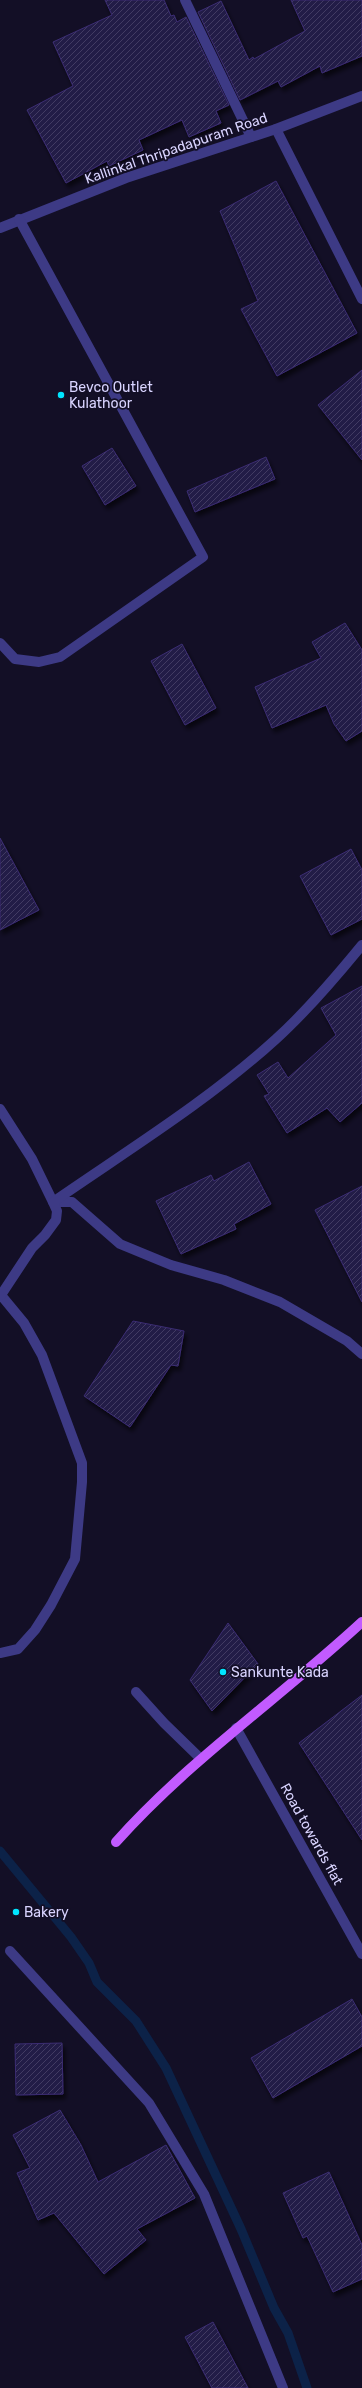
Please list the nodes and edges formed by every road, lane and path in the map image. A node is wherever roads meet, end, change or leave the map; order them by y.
1 (185, 0) edge
2 (362, 96) edge
3 (276, 129) junction
4 (251, 137) junction
5 (19, 220) junction
6 (0, 228) edge
7 (362, 299) edge
8 (0, 643) edge
9 (362, 945) edge
10 (0, 1109) edge
11 (53, 1202) junction
12 (1, 1294) edge
13 (362, 1354) edge
14 (362, 1622) edge
15 (0, 1653) edge
16 (136, 1692) dead end
17 (236, 1728) junction
18 (201, 1759) junction
19 (116, 1842) dead end
20 (10, 1951) dead end
21 (362, 1954) edge
22 (283, 2388) edge

1 - 4 street
2 - 3 street, Kallinkal Thripadapuram Road
3 - 4 street, Kallinkal Thripadapuram Road
3 - 7 street
4 - 5 street, Kallinkal Thripadapuram Road
5 - 6 street, Kallinkal Thripadapuram Road
5 - 8 street
9 - 11 street
10 - 11 street
11 - 12 street
11 - 13 street
12 - 15 street
14 - 17 main road
16 - 18 street
17 - 18 main road
17 - 21 street, Road towards flat
18 - 19 main road
20 - 22 street

